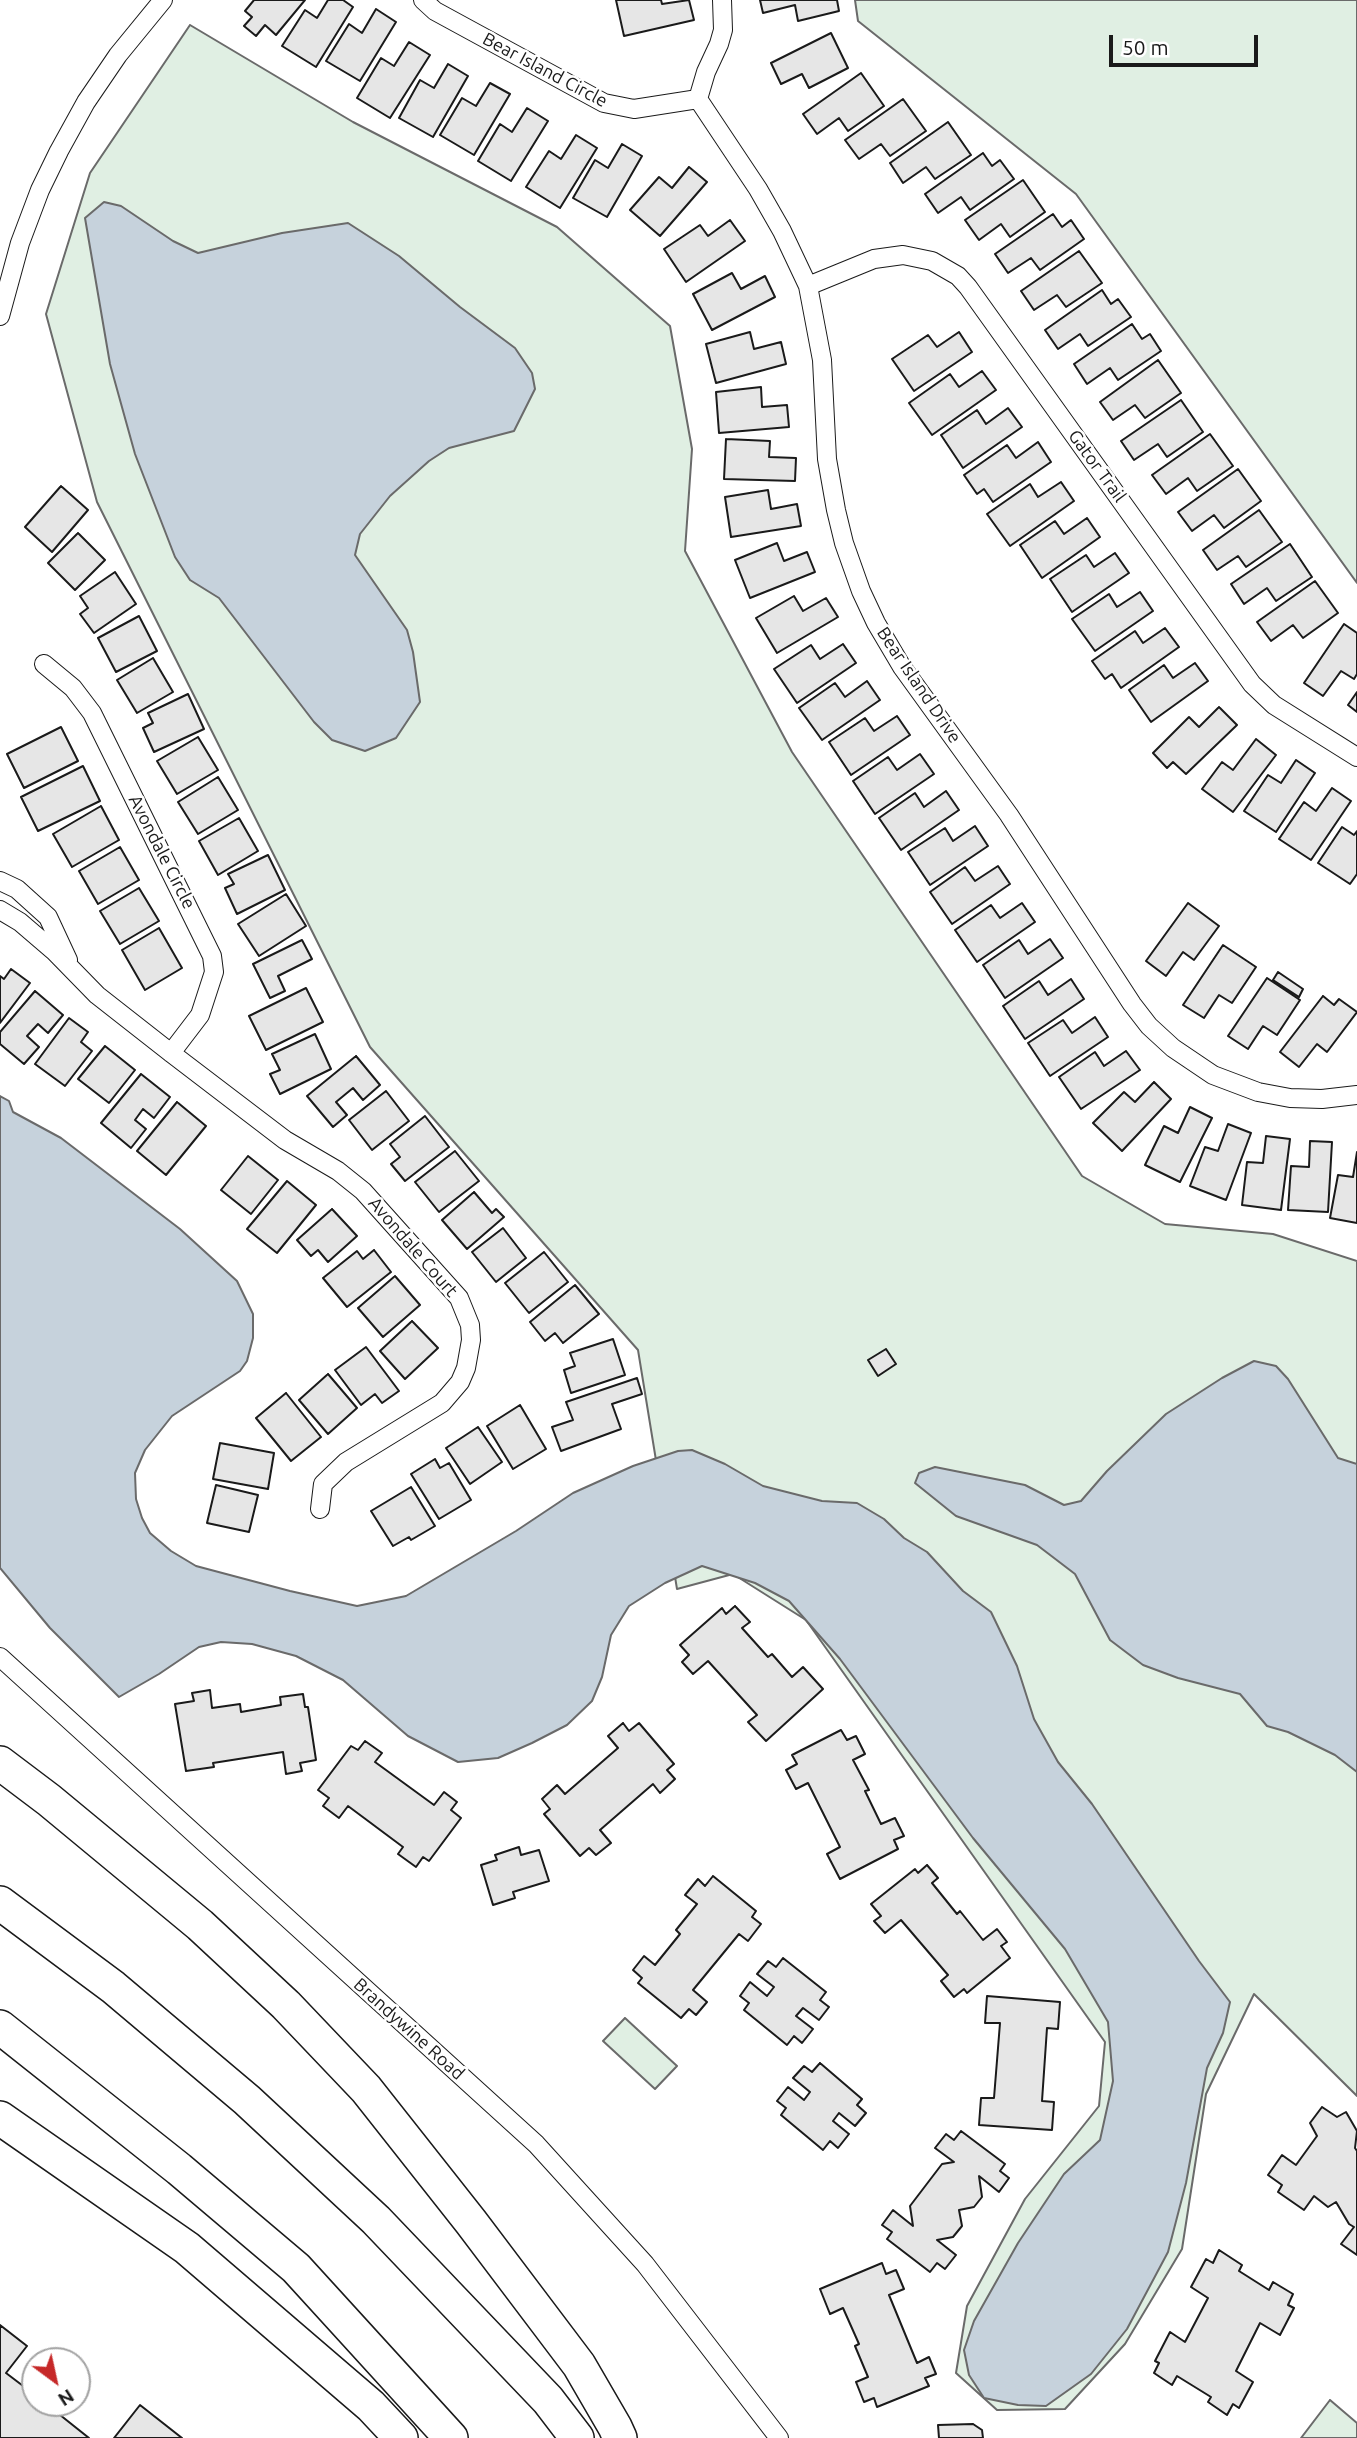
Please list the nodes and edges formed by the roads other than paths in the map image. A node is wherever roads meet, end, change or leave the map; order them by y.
1 (163, 0) edge
2 (423, 0) edge
3 (722, 0) edge
4 (698, 99) junction
5 (808, 286) junction
6 (0, 316) edge
7 (44, 664) dead end
8 (1357, 757) edge
9 (0, 881) edge
10 (0, 910) edge
11 (71, 970) junction
12 (171, 1053) junction
13 (1357, 1095) edge
14 (320, 1509) dead end
15 (0, 1657) edge
16 (0, 1763) edge
17 (0, 1903) edge
18 (0, 2027) edge
19 (0, 2118) edge
20 (401, 2438) edge
21 (451, 2438) edge
22 (577, 2438) edge
23 (620, 2438) edge
24 (779, 2438) edge

1 - 6 street
2 - 4 street, Bear Island Circle
3 - 4 street
4 - 5 street, Bear Island Drive
5 - 8 street, Gator Trail
5 - 13 street, Bear Island Drive
7 - 12 street, Avondale Circle
9 - 11 street
10 - 11 street, Avondale Court
11 - 12 street, Avondale Court
12 - 14 street, Avondale Court
15 - 24 street, Brandywine Road
16 - 23 highway
17 - 22 highway
18 - 21 highway
19 - 20 highway

